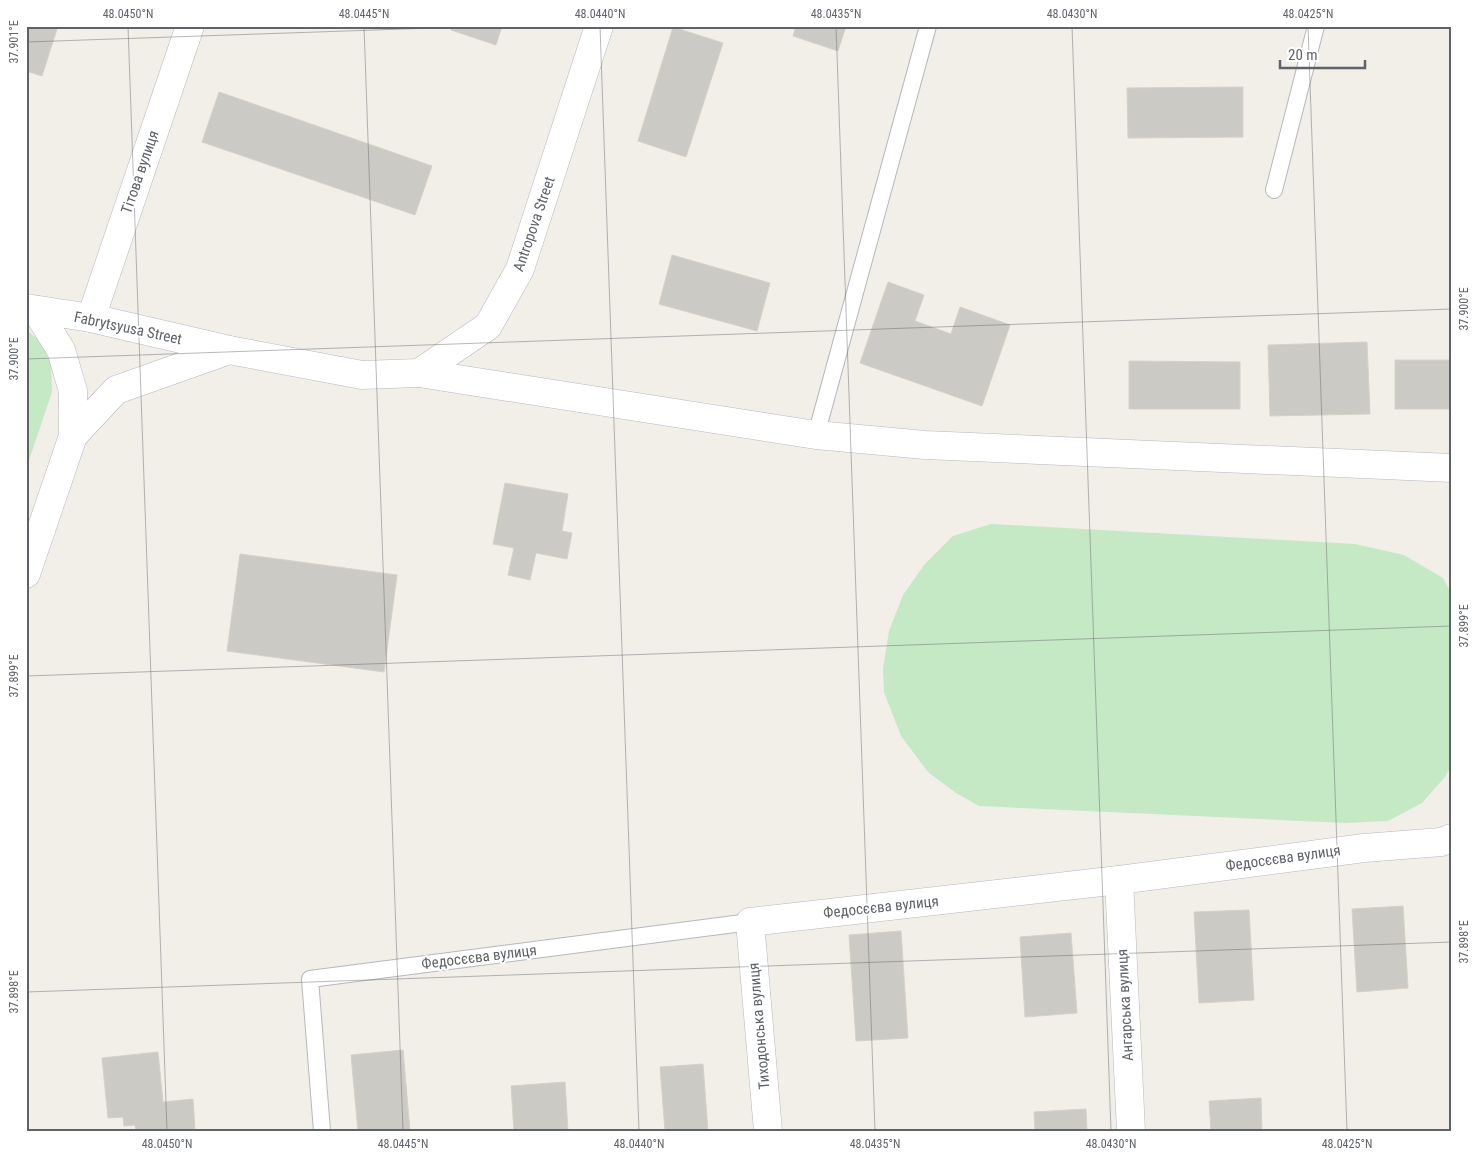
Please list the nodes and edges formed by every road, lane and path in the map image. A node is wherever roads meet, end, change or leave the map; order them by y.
1 (190, 26) edge
2 (599, 26) edge
3 (928, 26) edge
4 (1316, 26) edge
5 (1274, 190) dead end
6 (31, 309) edge
7 (91, 318) junction
8 (229, 350) junction
9 (419, 373) junction
10 (816, 435) junction
11 (73, 436) junction
12 (1452, 468) edge
13 (26, 574) edge
14 (1452, 838) edge
15 (1119, 880) junction
16 (750, 922) junction
17 (322, 1131) edge
18 (768, 1131) edge
19 (1131, 1131) edge

1 - 7 street, Тітова вулиця
2 - 9 street, Antropova Street
3 - 10 lane
4 - 5 lane
6 - 7 street, Fabrytsyusa Street
6 - 11 street
7 - 8 street, Fabrytsyusa Street
8 - 9 street
8 - 11 street
9 - 10 street
10 - 12 street
11 - 13 street
14 - 15 street, Федосєєва вулиця
15 - 16 street, Федосєєва вулиця
15 - 19 street, Ангарська вулиця
16 - 17 lane, Федосєєва вулиця
16 - 18 street, Тиходонська вулиця

